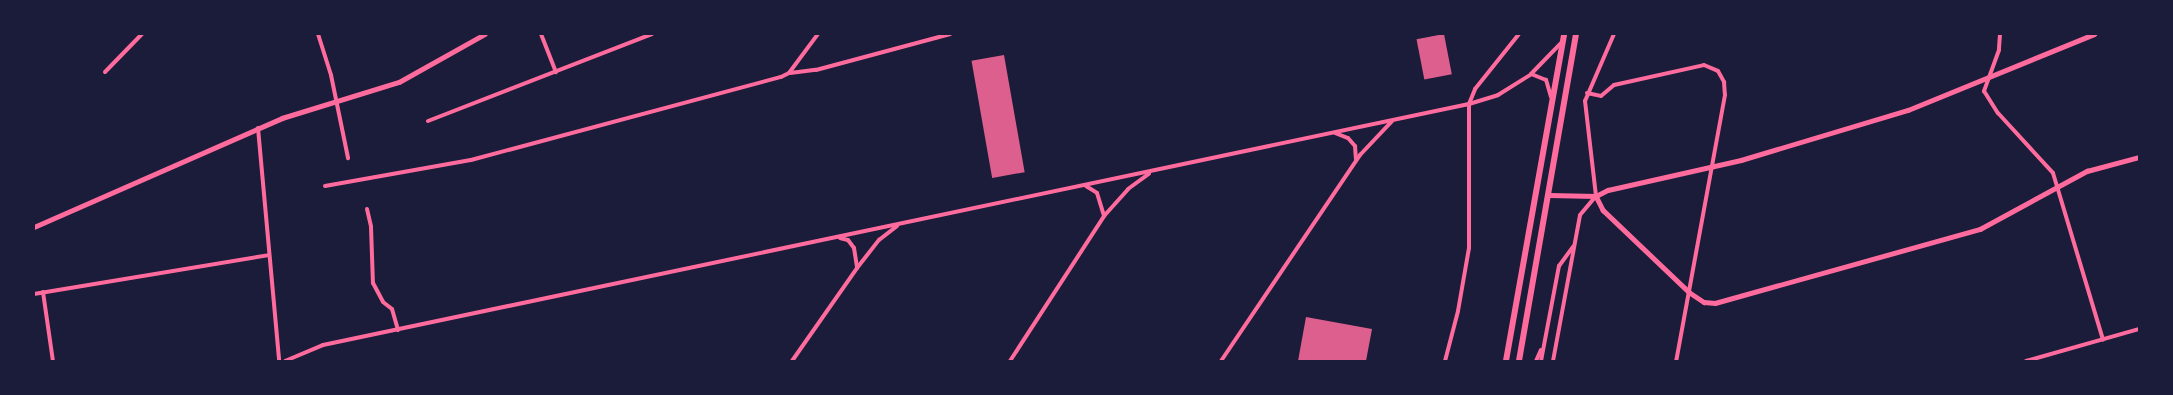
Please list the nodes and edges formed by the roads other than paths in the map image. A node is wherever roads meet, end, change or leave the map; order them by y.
1 (142, 34) edge
2 (318, 34) edge
3 (485, 34) edge
4 (541, 34) edge
5 (652, 34) edge
6 (818, 34) edge
7 (950, 34) edge
8 (1519, 34) edge
9 (1564, 34) edge
10 (1576, 34) edge
11 (1614, 34) edge
12 (2000, 34) edge
13 (2094, 34) edge
14 (1563, 41) junction
15 (105, 72) dead end
16 (556, 72) junction
17 (789, 73) junction
18 (1531, 74) junction
19 (1986, 80) junction
20 (1587, 93) junction
21 (336, 101) junction
22 (1469, 104) junction
23 (1552, 104) junction
24 (1393, 120) junction
25 (428, 121) dead end
26 (258, 128) junction
27 (1335, 132) junction
28 (2139, 157) edge
29 (348, 158) dead end
30 (1356, 160) junction
31 (1710, 166) junction
32 (1155, 171) junction
33 (1086, 185) junction
34 (325, 186) dead end
35 (2058, 186) junction
36 (1549, 195) junction
37 (1596, 196) junction
38 (367, 209) dead end
39 (1104, 216) junction
40 (898, 225) junction
41 (34, 227) edge
42 (837, 238) junction
43 (1573, 247) junction
44 (269, 255) junction
45 (857, 268) junction
46 (43, 292) junction
47 (1688, 292) junction
48 (34, 294) edge
49 (2139, 329) edge
50 (398, 330) junction
51 (2103, 340) junction
52 (1544, 344) junction
53 (53, 361) edge
54 (279, 361) edge
55 (285, 361) edge
56 (792, 361) edge
57 (1010, 361) edge
58 (1221, 361) edge
59 (1445, 361) edge
60 (1506, 361) edge
61 (1519, 361) edge
62 (1536, 361) edge
63 (1541, 361) edge
64 (1553, 361) edge
65 (1676, 361) edge
66 (2026, 361) edge

1 - 15 street
2 - 21 street
3 - 21 street
4 - 16 street
5 - 16 street
6 - 17 street
7 - 17 street
8 - 22 street
9 - 14 main road
10 - 36 main road
11 - 20 street
12 - 19 street
13 - 19 street
14 - 18 street
14 - 23 main road
16 - 25 street
17 - 34 street
18 - 22 street
18 - 23 street
19 - 31 street
19 - 35 street
20 - 31 street
20 - 37 street
21 - 26 street
21 - 29 street
22 - 24 street
22 - 59 street
23 - 60 main road
24 - 27 street
24 - 30 street
26 - 41 street
26 - 44 street
27 - 30 street
27 - 32 street
28 - 35 street
30 - 58 street
31 - 37 street
31 - 47 street
32 - 33 street
32 - 39 street
33 - 39 street
33 - 40 street
35 - 47 street
35 - 51 street
36 - 37 street
36 - 61 main road
37 - 43 street
37 - 47 street
38 - 50 street
39 - 57 street
40 - 42 street
40 - 45 street
42 - 45 street
42 - 50 street
43 - 52 street
43 - 64 street
44 - 46 street
44 - 54 street
45 - 56 street
46 - 48 street
46 - 53 street
47 - 65 street
49 - 51 street
50 - 55 street
51 - 66 street
52 - 62 street
52 - 63 street

